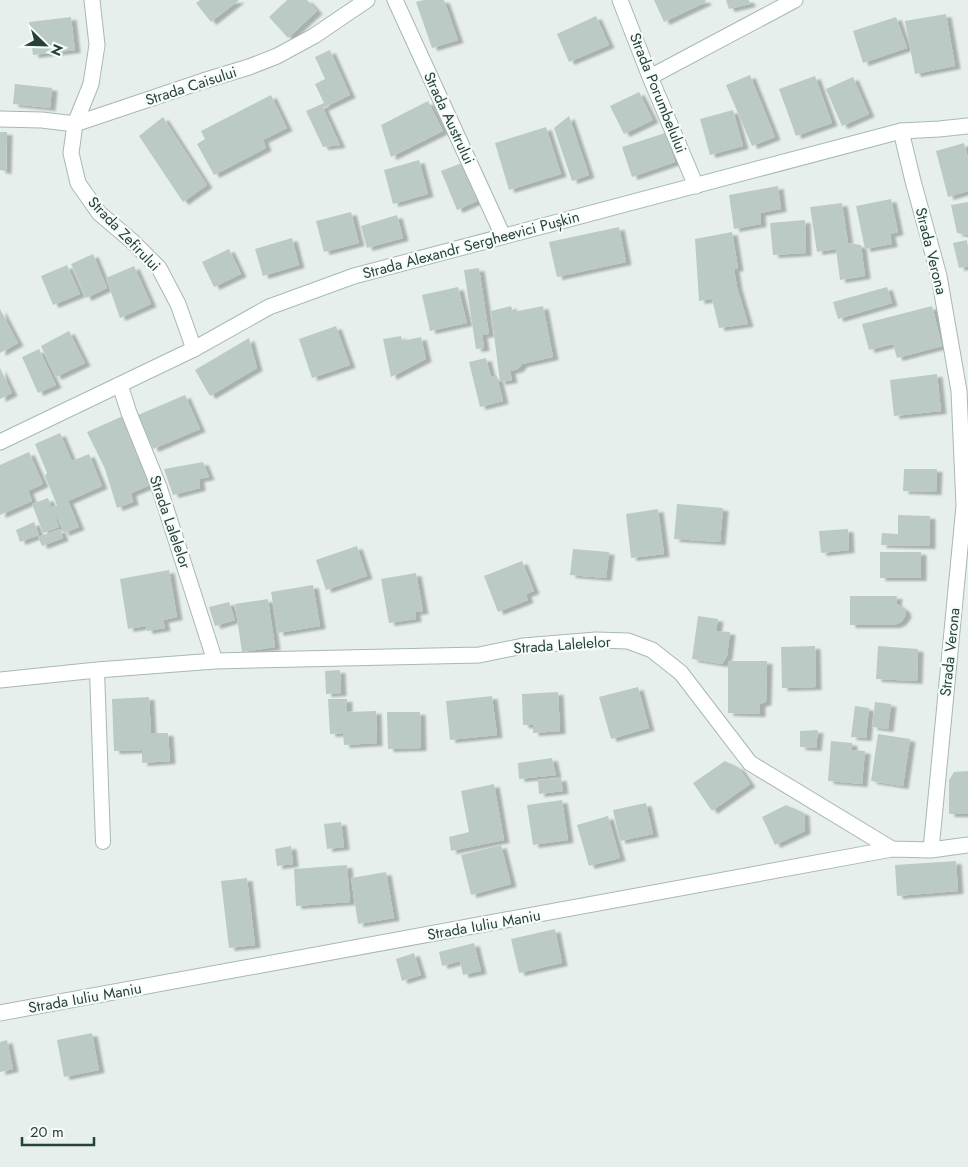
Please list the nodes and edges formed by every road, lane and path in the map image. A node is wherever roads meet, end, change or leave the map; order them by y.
1 (92, 0) edge
2 (367, 0) edge
3 (395, 0) edge
4 (620, 0) edge
5 (795, 0) edge
6 (650, 77) junction
7 (0, 119) edge
8 (75, 124) junction
9 (968, 126) edge
10 (901, 131) junction
11 (696, 186) junction
12 (503, 236) junction
13 (194, 349) junction
14 (120, 385) junction
15 (0, 442) edge
16 (215, 661) junction
17 (97, 670) junction
18 (0, 680) edge
19 (103, 842) dead end
20 (968, 845) edge
21 (892, 849) junction
22 (931, 850) junction
23 (0, 1013) edge

1 - 8 street, Strada Zefirului
2 - 8 street, Strada Caisului
3 - 12 street, Strada Austrului
4 - 6 street, Strada Porumbelului
5 - 6 street
6 - 11 street, Strada Porumbelului
7 - 8 street, Strada Caisului
8 - 13 street, Strada Zefirului
9 - 10 street, Strada Alexandr Sergheevici Pușkin
10 - 11 street, Strada Alexandr Sergheevici Pușkin
10 - 22 street, Strada Verona
11 - 12 street, Strada Alexandr Sergheevici Pușkin
12 - 13 street, Strada Alexandr Sergheevici Pușkin
13 - 14 street, Strada Alexandr Sergheevici Pușkin
14 - 15 street, Strada Alexandr Sergheevici Pușkin
14 - 16 street, Strada Lalelelor
16 - 17 street, Strada Lalelelor
16 - 21 street, Strada Lalelelor
17 - 18 street, Strada Lalelelor
17 - 19 lane
20 - 22 street, Strada Iuliu Maniu
21 - 22 street, Strada Iuliu Maniu
21 - 23 street, Strada Iuliu Maniu

